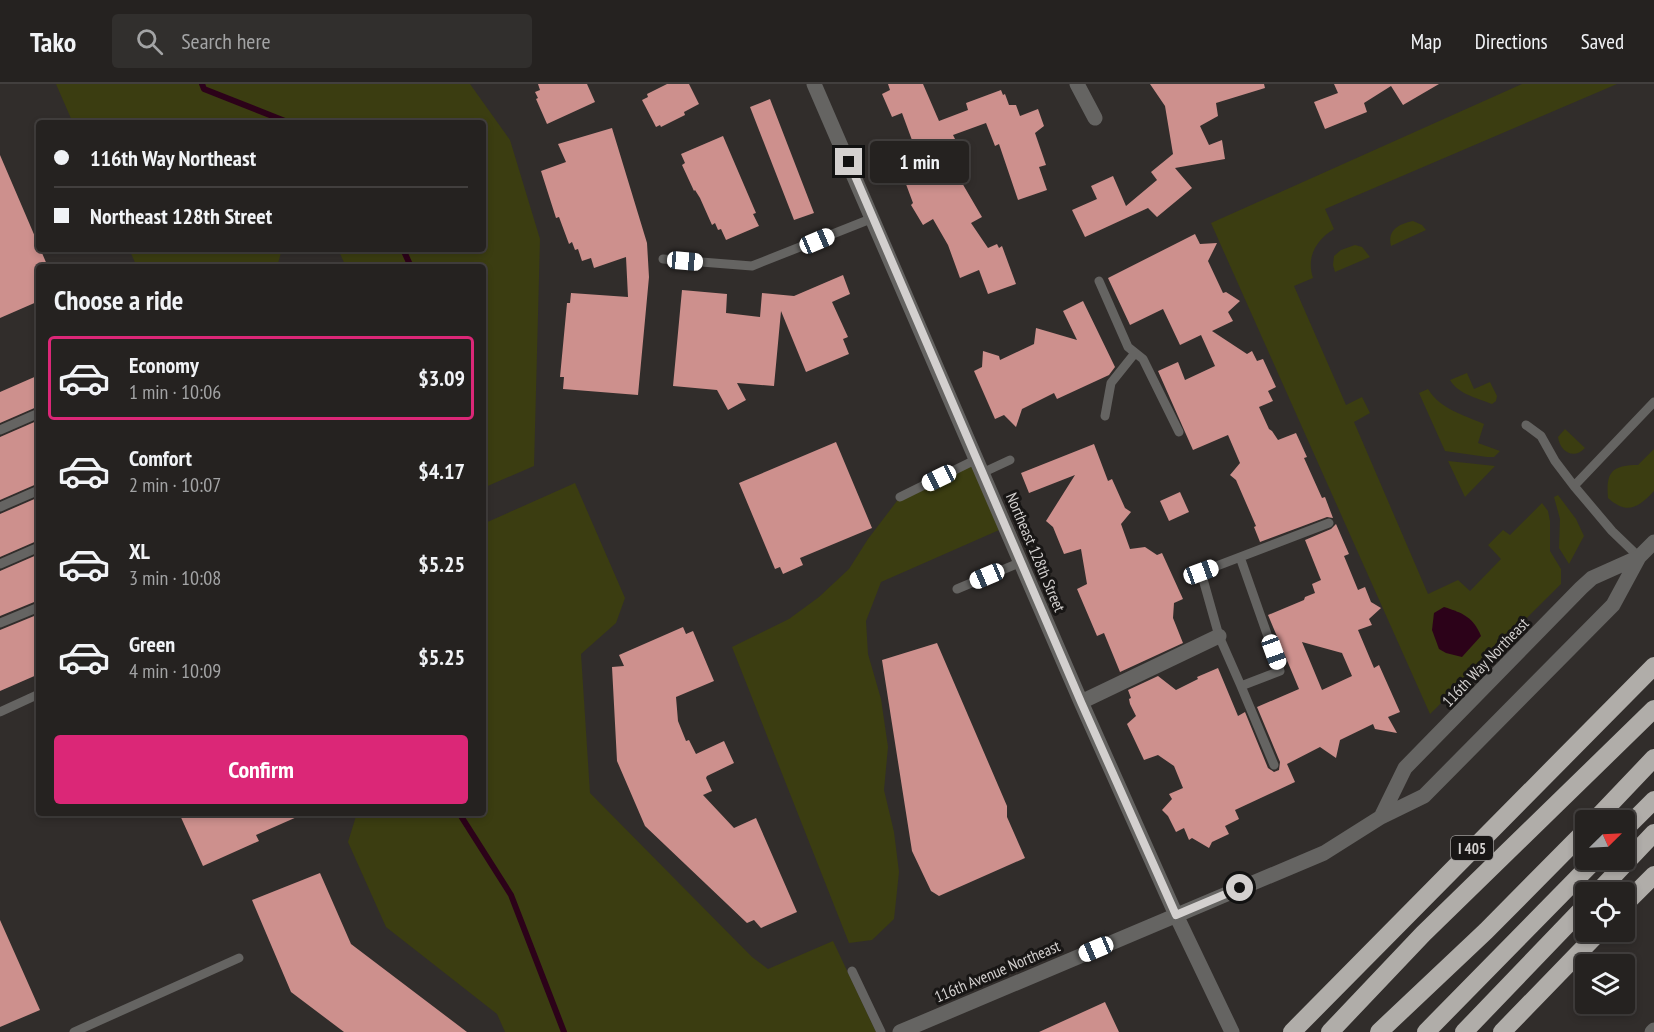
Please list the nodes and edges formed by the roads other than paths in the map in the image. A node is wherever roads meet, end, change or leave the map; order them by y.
1 (814, 84) edge
2 (1077, 84) edge
3 (1095, 118) dead end
4 (873, 218) junction
5 (663, 258) dead end
6 (1099, 281) dead end
7 (1135, 352) junction
8 (1654, 402) edge
9 (36, 414) edge
10 (1105, 416) dead end
11 (1526, 425) dead end
12 (0, 430) edge
13 (1179, 432) dead end
14 (1010, 460) dead end
15 (980, 466) junction
16 (1574, 486) junction
17 (36, 491) edge
18 (900, 497) dead end
19 (0, 507) edge
20 (1329, 523) dead end
21 (1654, 542) edge
22 (36, 548) edge
23 (1240, 557) junction
24 (1639, 557) junction
25 (1021, 562) junction
26 (0, 564) edge
27 (957, 589) dead end
28 (36, 608) edge
29 (0, 623) edge
30 (1219, 636) junction
31 (1654, 666) edge
32 (1241, 686) junction
33 (36, 695) edge
34 (1081, 702) junction
35 (1654, 709) edge
36 (0, 711) edge
37 (1654, 758) edge
38 (1274, 765) dead end
39 (1654, 800) edge
40 (1605, 810) edge
41 (1381, 817) junction
42 (1635, 819) edge
43 (1654, 833) edge
44 (1575, 841) edge
45 (1585, 870) edge
46 (1654, 875) edge
47 (1607, 882) edge
48 (1635, 894) edge
49 (1176, 915) junction
50 (1575, 916) edge
51 (1589, 942) edge
52 (239, 958) dead end
53 (852, 971) dead end
54 (75, 1032) edge
55 (881, 1032) edge
56 (900, 1032) edge
57 (1232, 1032) edge
58 (1292, 1032) edge
59 (1330, 1032) edge
60 (1379, 1032) edge
61 (1426, 1032) edge
62 (1464, 1032) edge
63 (1502, 1032) edge

1 - 4 street, Northeast 128th Street
2 - 3 street
4 - 5 lane
4 - 15 street, Northeast 128th Street
6 - 7 lane
7 - 10 lane
7 - 13 lane
8 - 16 lane
9 - 12 lane
11 - 16 lane
14 - 15 lane
15 - 18 lane
15 - 25 street, Northeast 128th Street
16 - 24 lane
17 - 19 lane
20 - 23 lane
21 - 24 street, 116th Way Northeast
22 - 26 lane
23 - 30 lane
23 - 32 lane
24 - 41 street, 116th Way Northeast
24 - 41 street, 116th Way Northeast
25 - 27 lane
25 - 34 street, Northeast 128th Street
28 - 29 lane
30 - 32 lane
30 - 34 street
31 - 58 highway, I 405
32 - 38 lane
33 - 36 lane
34 - 49 street, Northeast 128th Street
35 - 59 highway, I 405
37 - 40 highway
39 - 42 highway
41 - 49 street, 116th Way Northeast
43 - 47 highway
44 - 60 highway
45 - 61 highway
46 - 48 highway
49 - 56 street, 116th Avenue Northeast
49 - 57 street, Northeast 128th Street
50 - 62 highway
51 - 63 highway
52 - 54 lane
53 - 55 lane

